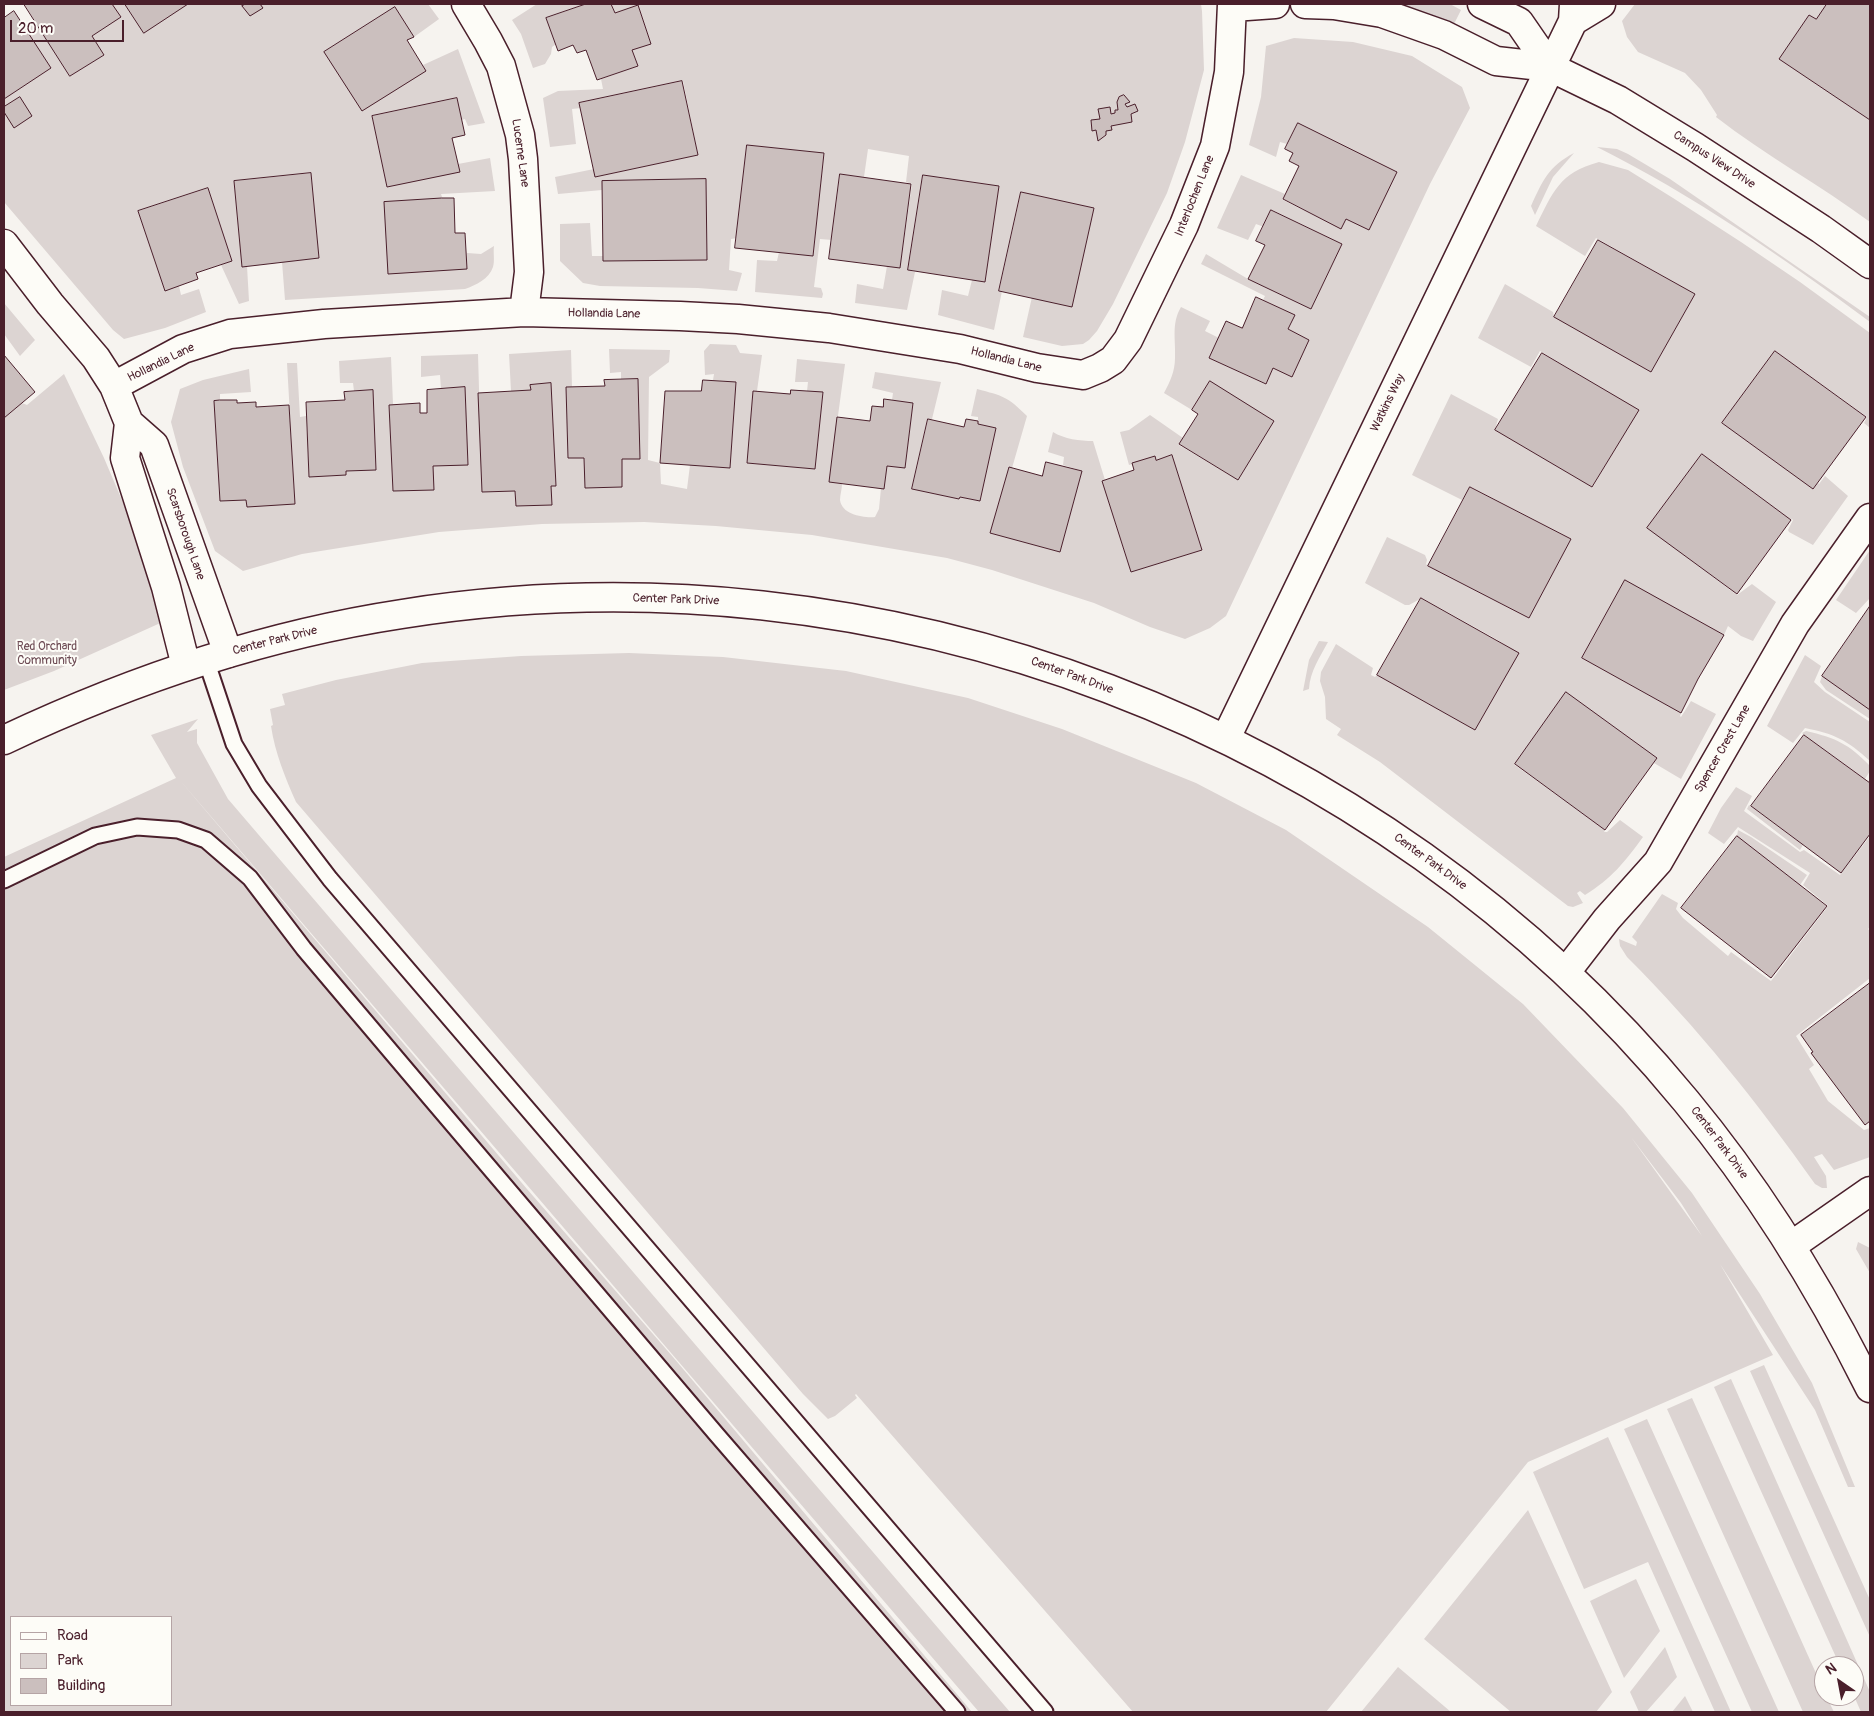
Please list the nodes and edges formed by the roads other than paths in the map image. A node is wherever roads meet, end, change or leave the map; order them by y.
1 (466, 4) edge
2 (1275, 4) edge
3 (1305, 4) edge
4 (1482, 4) edge
5 (1602, 4) edge
6 (1233, 5) edge
7 (1573, 13) edge
8 (1550, 68) junction
9 (4, 244) edge
10 (1870, 264) edge
11 (524, 312) junction
12 (1100, 368) joint
13 (114, 386) junction
14 (129, 423) junction
15 (1870, 518) edge
16 (207, 660) junction
17 (1226, 738) junction
18 (4, 740) edge
19 (4, 880) edge
20 (1566, 972) junction
21 (1870, 1191) edge
22 (1791, 1246) junction
23 (1870, 1388) edge
24 (957, 1712) edge
25 (1045, 1712) edge

1 - 11 street, Lucerne Lane
2 - 6 street
3 - 8 street, Campus View Drive
4 - 8 street
5 - 7 street
6 - 12 street, Interlochen Lane
7 - 8 street, Watkins Way
8 - 10 street, Campus View Drive
8 - 17 street, Watkins Way
9 - 13 street, Scarsborough Lane
11 - 12 street, Hollandia Lane
11 - 13 street, Hollandia Lane
13 - 14 street, Scarsborough Lane
14 - 16 street, Scarsborough Lane
14 - 16 street, Scarsborough Lane
15 - 20 street, Spencer Crest Lane
16 - 17 street, Center Park Drive
16 - 18 street, Center Park Drive
16 - 25 lane
17 - 20 street, Center Park Drive
19 - 24 lane
20 - 22 street, Center Park Drive
21 - 22 street
22 - 23 street, Center Park Drive

